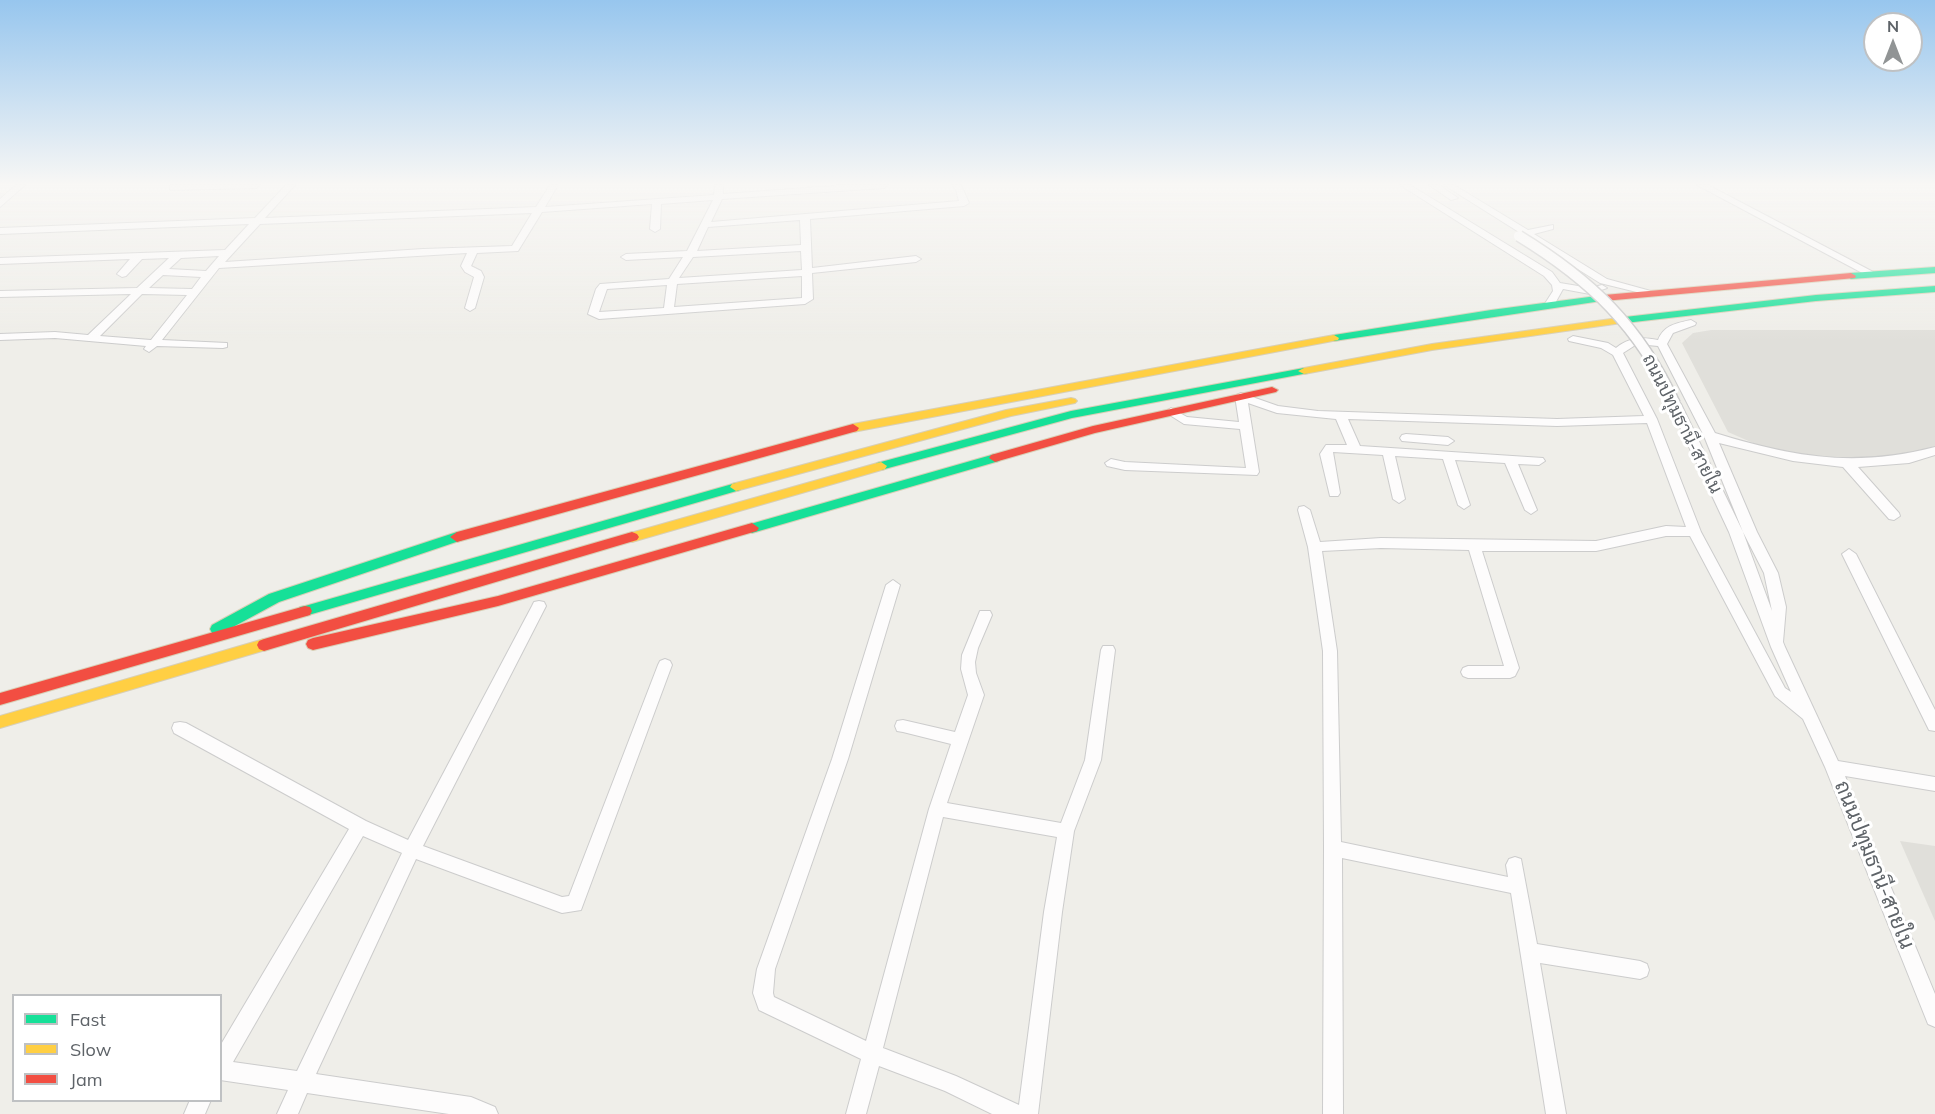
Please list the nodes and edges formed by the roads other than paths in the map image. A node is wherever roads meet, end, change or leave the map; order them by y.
1 (243, 237) edge
2 (523, 237) edge
3 (698, 237) edge
4 (806, 237) edge
5 (1488, 237) edge
6 (1526, 237) edge
7 (1527, 237) edge
8 (1801, 237) edge
9 (430, 242) dead end
10 (806, 248) junction
11 (472, 251) junction
12 (423, 252) junction
13 (228, 253) junction
14 (179, 254) junction
15 (690, 254) junction
16 (139, 256) junction
17 (626, 257) dead end
18 (916, 259) dead end
19 (0, 261) edge
20 (216, 265) junction
21 (1935, 270) edge
22 (160, 272) junction
23 (807, 272) junction
24 (122, 274) dead end
25 (208, 274) junction
26 (1872, 274) junction
27 (1935, 277) edge
28 (1605, 281) junction
29 (672, 282) junction
30 (1557, 285) junction
31 (1691, 289) junction
32 (1803, 289) junction
33 (1935, 289) edge
34 (141, 292) junction
35 (193, 292) junction
36 (1653, 293) junction
37 (0, 294) edge
38 (1816, 298) junction
39 (1935, 303) edge
40 (1549, 305) junction
41 (470, 308) dead end
42 (669, 310) junction
43 (1727, 318) junction
44 (1691, 322) junction
45 (0, 338) edge
46 (91, 338) junction
47 (1573, 339) junction
48 (1662, 344) junction
49 (223, 345) dead end
50 (150, 347) junction
51 (1617, 354) junction
52 (1219, 357) junction
53 (1203, 375) junction
54 (1264, 377) junction
55 (1324, 380) junction
56 (1241, 396) junction
57 (1067, 401) junction
58 (1171, 412) junction
59 (1340, 414) junction
60 (1400, 417) junction
61 (1651, 419) junction
62 (1247, 426) junction
63 (1710, 436) junction
64 (1406, 438) junction
65 (1448, 441) dead end
66 (1355, 449) junction
67 (1935, 451) edge
68 (1388, 452) junction
69 (1410, 453) junction
70 (1448, 456) junction
71 (1510, 460) junction
72 (1539, 461) dead end
73 (1111, 463) dead end
74 (1847, 463) junction
75 (1334, 493) dead end
76 (1399, 499) dead end
77 (1464, 505) dead end
78 (1304, 510) dead end
79 (1531, 510) dead end
80 (1894, 516) dead end
81 (1694, 532) junction
82 (1474, 546) junction
83 (1315, 547) junction
84 (1849, 554) dead end
85 (893, 585) dead end
86 (539, 606) dead end
87 (985, 615) dead end
88 (193, 643) junction
89 (286, 644) junction
90 (1778, 647) junction
91 (1108, 650) dead end
92 (665, 665) dead end
93 (1468, 672) dead end
94 (0, 699) edge
95 (1809, 715) junction
96 (0, 722) edge
97 (1935, 725) edge
98 (903, 726) dead end
99 (180, 728) dead end
100 (960, 740) junction
101 (1833, 767) junction
102 (1935, 784) edge
103 (937, 809) junction
104 (360, 826) junction
105 (1066, 831) junction
106 (1333, 848) junction
107 (412, 850) junction
108 (1515, 865) dead end
109 (1519, 887) junction
110 (1530, 952) junction
111 (1641, 970) dead end
112 (1935, 1017) edge
113 (872, 1054) junction
114 (222, 1065) edge
115 (222, 1068) edge
116 (302, 1082) junction
117 (287, 1114) edge
118 (488, 1114) edge
119 (856, 1114) edge
120 (1015, 1114) edge
121 (1028, 1114) edge
122 (1333, 1114) edge
123 (1556, 1114) edge

1 - 13 street
2 - 11 street
3 - 15 street
4 - 10 street
5 - 30 street
6 - 90 street, ถนนปทุมธานี-สายใน, bridge
7 - 28 street
8 - 26 street
9 - 12 street
10 - 15 street
10 - 23 street
11 - 12 street
11 - 41 street
12 - 20 street
13 - 14 street
13 - 20 street
14 - 16 street
14 - 22 street
15 - 17 street
15 - 29 street
16 - 19 street
16 - 24 street
18 - 23 street
20 - 25 street
21 - 26 main road
22 - 25 street
22 - 34 street
23 - 29 street
23 - 42 street
25 - 35 street
26 - 31 main road
27 - 32 main road
28 - 30 street
28 - 36 street
29 - 42 street
29 - 42 street
30 - 40 street
31 - 32 main road
31 - 36 main road
32 - 53 main road
33 - 38 main road
34 - 35 street
34 - 37 street
34 - 46 street
35 - 50 street
36 - 40 main road
38 - 43 main road
38 - 54 main road
39 - 43 main road
40 - 52 main road
43 - 44 main road
44 - 47 main road
44 - 48 street
45 - 46 street
46 - 50 street
47 - 51 street, ถนนปทุมธานี-สายใน
47 - 55 main road
48 - 51 street
48 - 63 street
49 - 50 street
51 - 61 street, ถนนปทุมธานี-สายใน
52 - 53 main road
52 - 57 main road
53 - 57 main road
54 - 55 main road
54 - 57 main road
55 - 56 main road
56 - 58 main road
56 - 59 street
56 - 62 street
57 - 88 main road
57 - 88 main road
57 - 89 main road
58 - 62 street
58 - 89 main road
59 - 60 street
59 - 66 street
60 - 61 street
60 - 64 street
61 - 81 street, ถนนปทุมธานี-สายใน
62 - 73 street
63 - 74 street
63 - 90 street
64 - 65 street
64 - 69 street
66 - 68 street
66 - 75 street
67 - 74 street
68 - 69 street
68 - 76 street
69 - 70 street
70 - 71 street
70 - 77 street
71 - 72 street
71 - 79 street
74 - 80 street
78 - 83 street
81 - 82 street
81 - 95 street, ถนนปทุมธานี-สายใน
82 - 83 street
82 - 93 street
83 - 106 street
84 - 97 street
85 - 113 street
86 - 107 street
87 - 100 street
88 - 94 main road
89 - 96 main road
90 - 95 street, ถนนปทุมธานี-สายใน
91 - 105 street
92 - 107 street
95 - 101 street, ถนนปทุมธานี-สายใน
98 - 100 street
99 - 104 street
100 - 103 street
101 - 102 street
101 - 112 street, ถนนปทุมธานี-สายใน
103 - 105 street
103 - 113 street
104 - 107 street
104 - 114 street
105 - 121 street
106 - 109 street
106 - 122 street
107 - 116 street
108 - 109 street
109 - 110 street
110 - 111 street
110 - 123 street
113 - 119 street
113 - 120 street
115 - 116 street
116 - 117 street
116 - 118 street

